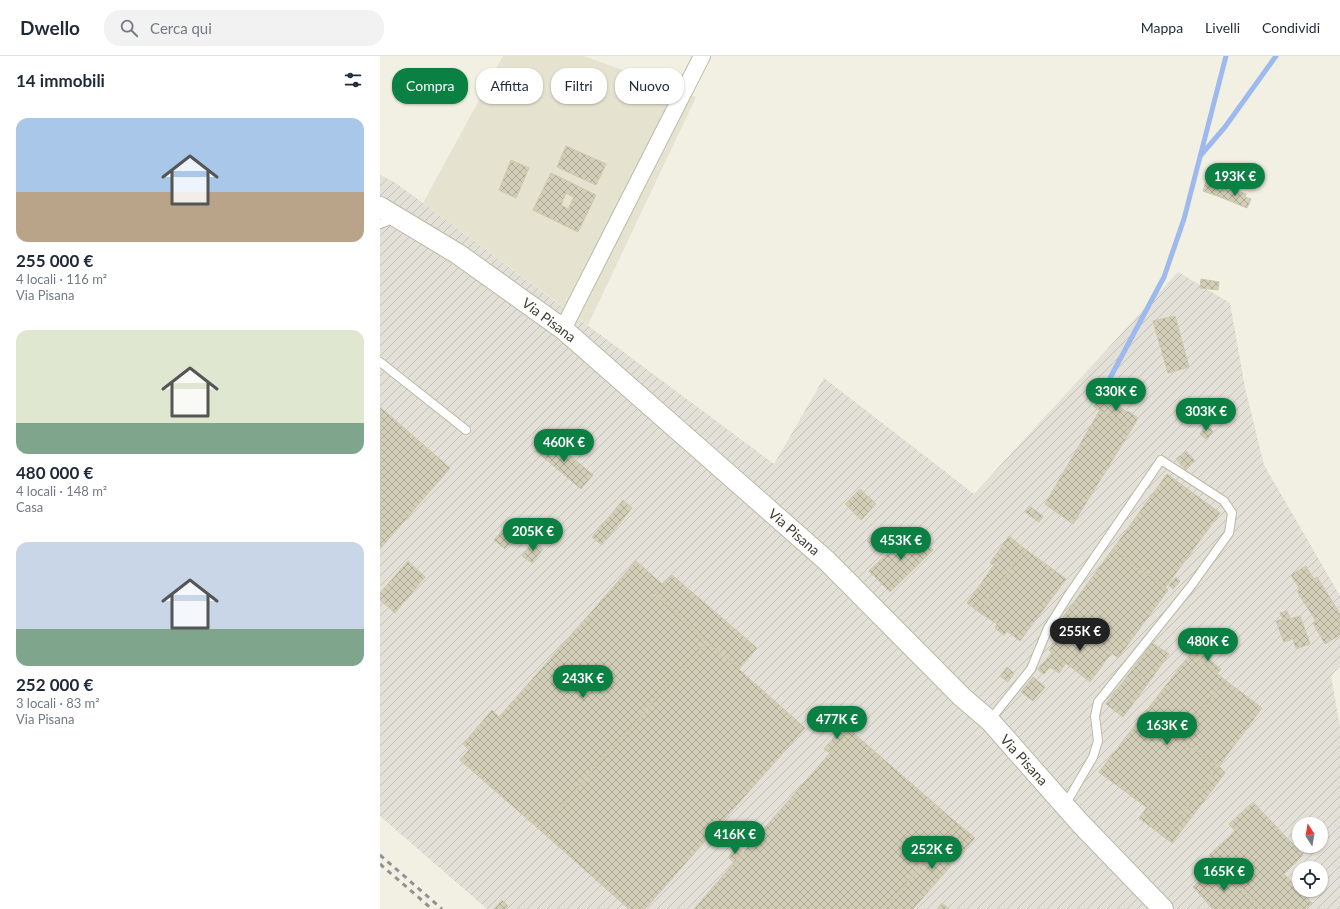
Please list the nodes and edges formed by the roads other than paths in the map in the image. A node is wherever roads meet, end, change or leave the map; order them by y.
1 (702, 56) edge
2 (380, 207) edge
3 (389, 221) edge
4 (562, 329) junction
5 (380, 362) edge
6 (466, 430) dead end
7 (990, 721) junction
8 (1064, 805) junction
9 (1163, 909) edge

1 - 4 street
2 - 3 street, Via Pisana
3 - 4 street, Via Pisana
4 - 7 street, Via Pisana
5 - 6 lane
7 - 8 street, Via Pisana
7 - 8 lane
8 - 9 street, Via Pisana

